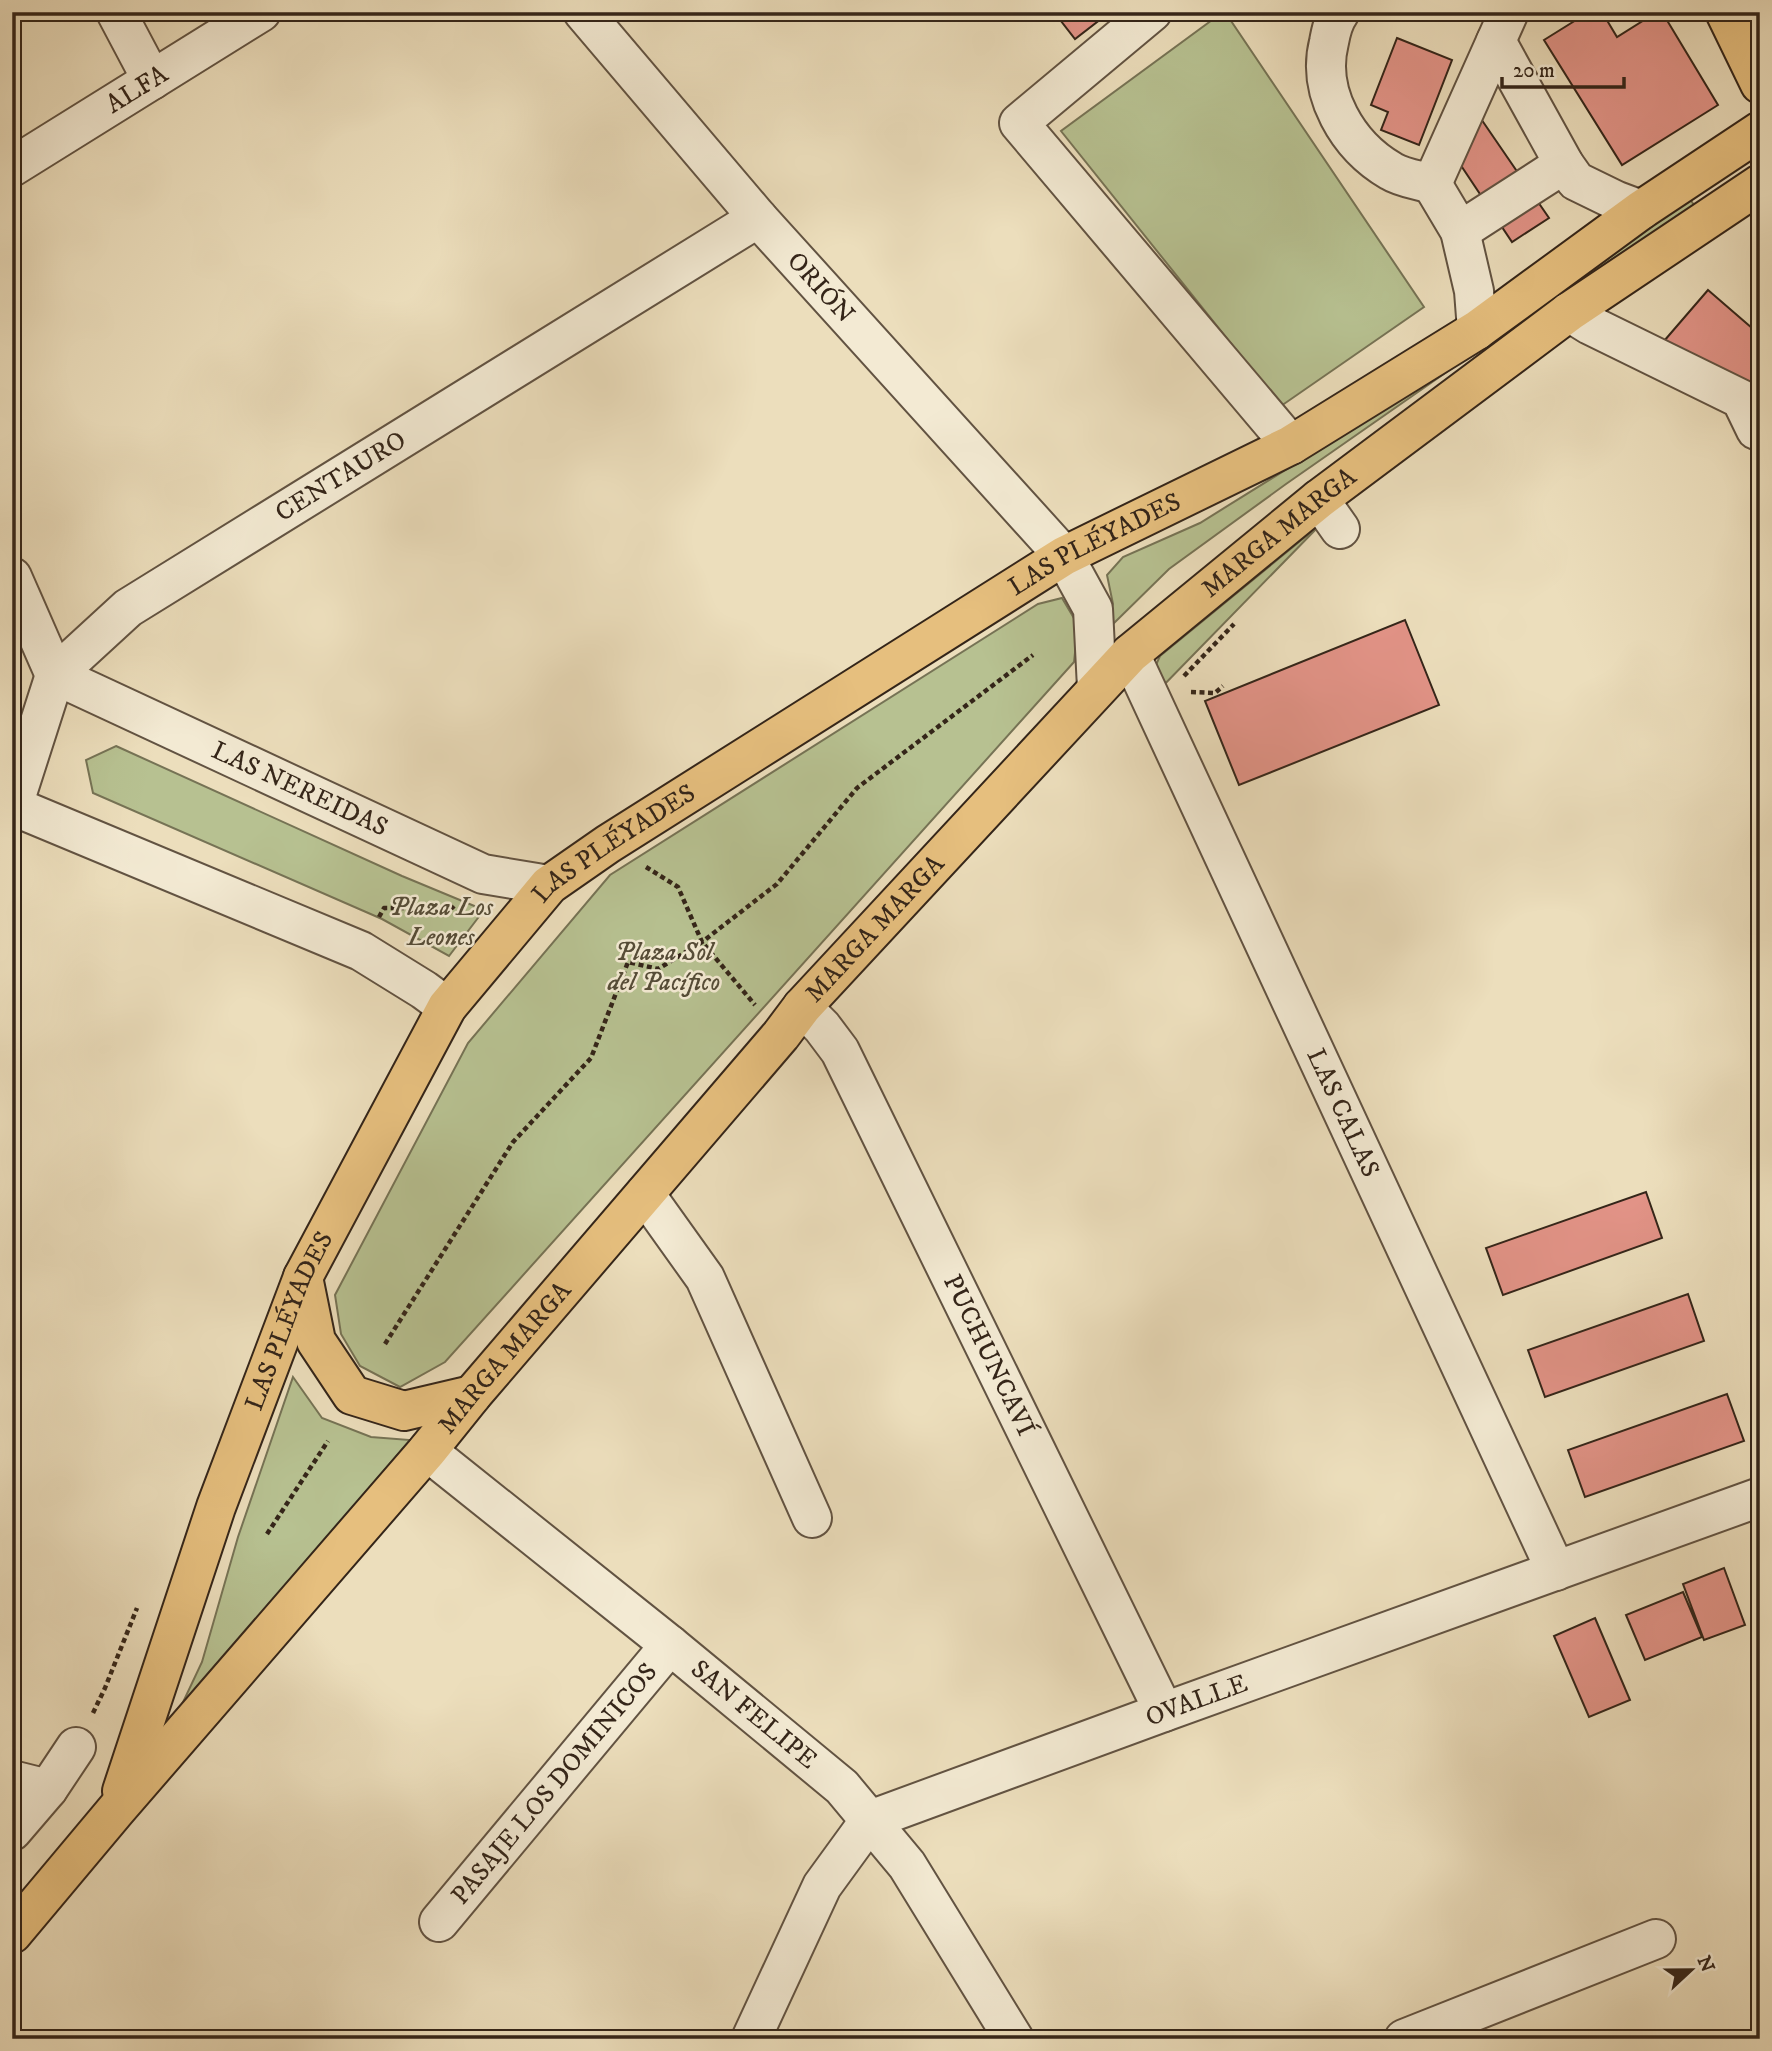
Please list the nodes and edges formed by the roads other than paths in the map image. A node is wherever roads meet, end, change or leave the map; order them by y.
1 (116, 12) edge
2 (261, 12) edge
3 (583, 12) edge
4 (1152, 12) edge
5 (1340, 12) edge
6 (1725, 12) edge
7 (1502, 27) edge
8 (152, 80) junction
9 (1760, 84) edge
10 (1760, 131) edge
11 (1564, 164) junction
12 (12, 167) edge
13 (1432, 184) junction
14 (1760, 184) edge
15 (1641, 210) junction
16 (758, 218) junction
17 (1460, 231) junction
18 (1569, 312) junction
19 (1477, 330) junction
20 (1754, 405) edge
21 (1291, 445) junction
22 (1064, 556) junction
23 (12, 577) edge
24 (1130, 654) junction
25 (55, 675) junction
26 (1097, 688) junction
27 (13, 807) edge
28 (549, 885) junction
29 (447, 1007) junction
30 (792, 1021) junction
31 (645, 1194) junction
32 (303, 1277) junction
33 (472, 1395) junction
34 (426, 1451) junction
35 (1760, 1497) edge
36 (216, 1507) joint
37 (813, 1518) dead end
38 (1556, 1572) junction
39 (670, 1645) junction
40 (1164, 1712) junction
41 (76, 1747) dead end
42 (30, 1785) edge
43 (116, 1810) junction
44 (870, 1821) junction
45 (12, 1830) edge
46 (439, 1922) dead end
47 (12, 1934) edge
48 (1656, 1939) dead end
49 (751, 2039) edge
50 (1014, 2039) edge
51 (1404, 2039) edge

1 - 8 street
2 - 8 street, ALFA
3 - 16 street, ORIÓN
4 - 21 street
5 - 13 street
6 - 9 main road
7 - 11 street
7 - 13 street
8 - 12 street, ALFA
10 - 15 main road
11 - 15 street
11 - 17 street
13 - 17 street
14 - 18 main road, MARGA MARGA
15 - 19 main road
16 - 22 street, ORIÓN
16 - 25 street, CENTAURO
17 - 19 street
18 - 20 street
18 - 24 main road, MARGA MARGA
19 - 21 main road
21 - 22 main road, LAS PLÉYADES
22 - 26 street, ORIÓN
22 - 28 main road, LAS PLÉYADES
23 - 25 street
24 - 26 main road, MARGA MARGA
24 - 38 street, LAS CALAS
25 - 27 street, CENTAURO
25 - 28 street, LAS NEREIDAS
26 - 30 main road, MARGA MARGA
27 - 29 street
28 - 29 main road, LAS PLÉYADES
29 - 32 main road, LAS PLÉYADES
30 - 31 main road, MARGA MARGA
30 - 40 street, PUCHUNCAVÍ
31 - 33 main road, MARGA MARGA
31 - 37 street
32 - 33 main road
32 - 36 main road, LAS PLÉYADES
33 - 34 main road, MARGA MARGA
34 - 39 street, SAN FELIPE
34 - 43 main road, MARGA MARGA
35 - 38 street, OVALLE
36 - 43 main road, MARGA MARGA
38 - 40 street, OVALLE
39 - 44 street, SAN FELIPE
39 - 46 street, PASAJE LOS DOMINICOS
40 - 44 street, OVALLE
41 - 42 street
42 - 45 street
43 - 47 main road, MARGA MARGA
44 - 49 street
44 - 50 street, SAN FELIPE
48 - 51 street

